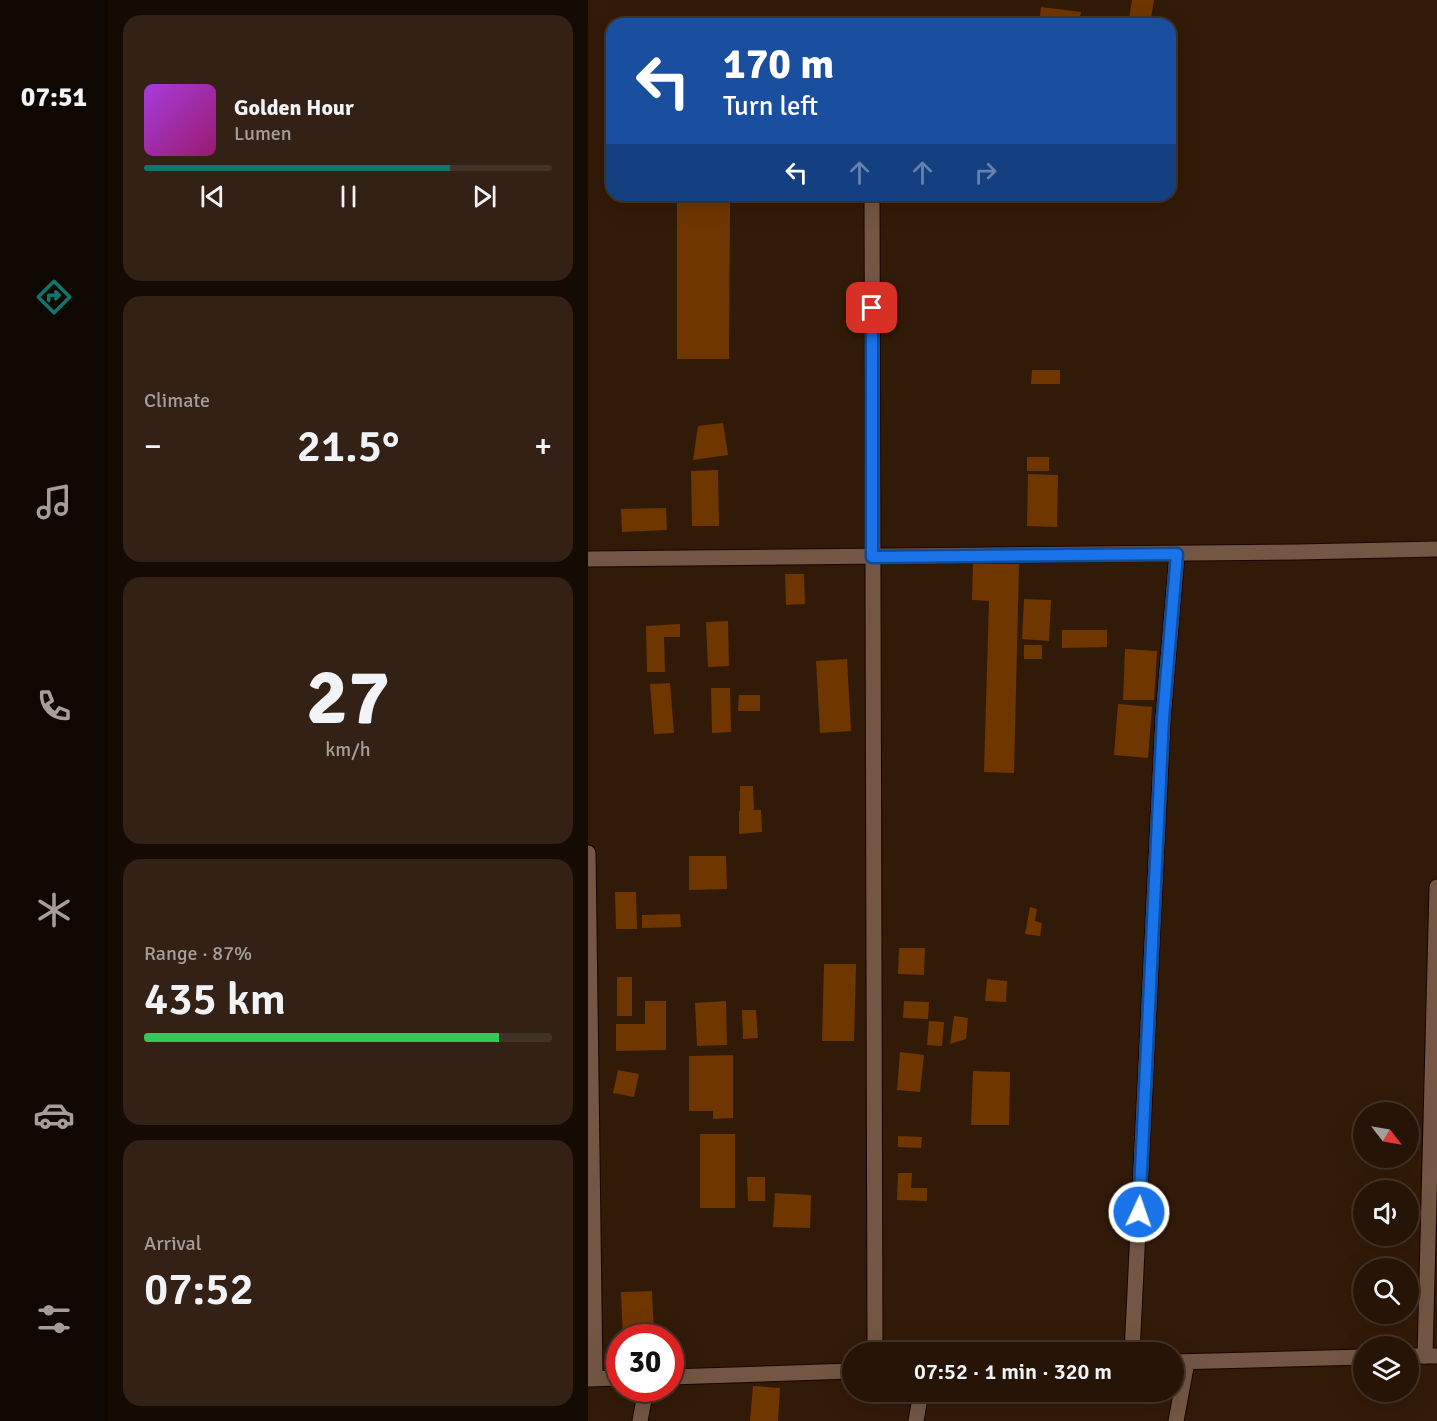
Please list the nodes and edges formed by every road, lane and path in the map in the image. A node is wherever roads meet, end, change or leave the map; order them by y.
1 (872, 201) edge
2 (1437, 549) edge
3 (1177, 554) junction
4 (872, 557) junction
5 (588, 560) edge
6 (588, 853) edge
7 (1437, 887) edge
8 (875, 1342) edge
9 (1133, 1342) edge
10 (1431, 1356) edge
11 (1353, 1358) edge
12 (1184, 1362) edge
13 (842, 1371) edge
14 (684, 1377) edge
15 (591, 1378) edge
16 (644, 1402) edge
17 (919, 1402) edge
18 (1177, 1402) edge
19 (640, 1421) edge
20 (916, 1421) edge
21 (1176, 1421) edge

1 - 4 street
2 - 3 street
3 - 4 street
3 - 9 street
4 - 5 street
4 - 8 street
6 - 15 street
7 - 10 street
11 - 12 street
13 - 14 street
16 - 19 street
17 - 20 street
18 - 21 street

